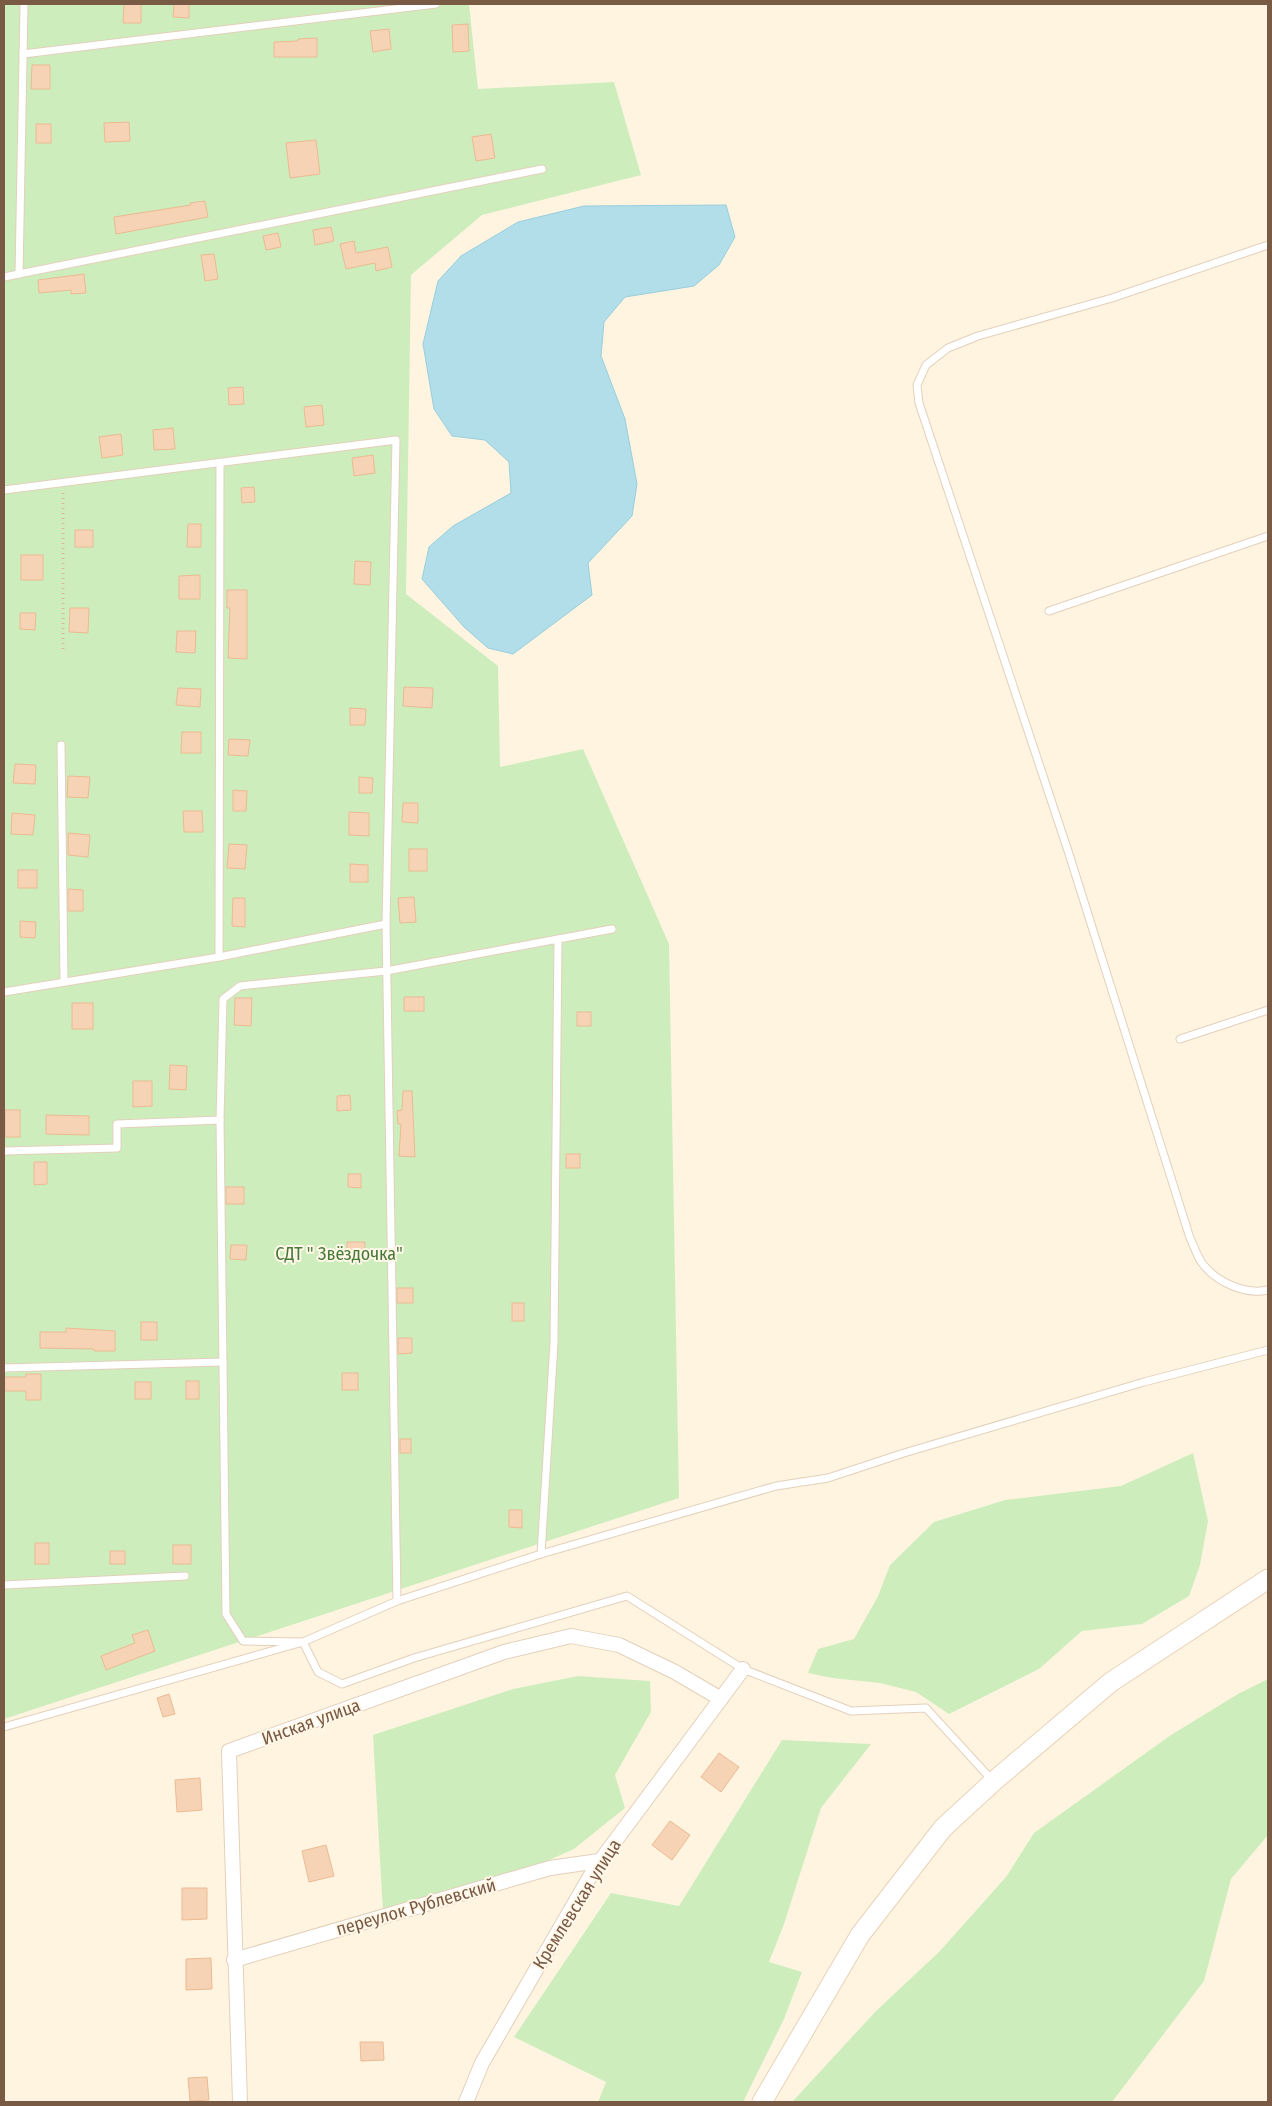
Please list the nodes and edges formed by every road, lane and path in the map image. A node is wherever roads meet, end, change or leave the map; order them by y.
1 (24, 4) edge
2 (436, 4) edge
3 (24, 54) junction
4 (542, 169) dead end
5 (1268, 245) edge
6 (19, 274) junction
7 (4, 277) edge
8 (220, 463) junction
9 (63, 483) junction
10 (4, 490) edge
11 (1268, 536) edge
12 (1050, 611) dead end
13 (63, 652) dead end
14 (61, 745) dead end
15 (386, 924) junction
16 (612, 930) dead end
17 (558, 939) junction
18 (220, 957) junction
19 (386, 971) junction
20 (64, 982) junction
21 (4, 992) edge
22 (1268, 1010) edge
23 (1180, 1039) dead end
24 (220, 1120) junction
25 (4, 1151) edge
26 (1268, 1290) edge
27 (1268, 1350) edge
28 (223, 1362) junction
29 (4, 1368) edge
30 (541, 1554) junction
31 (185, 1576) dead end
32 (1268, 1579) edge
33 (4, 1585) edge
34 (397, 1601) junction
35 (303, 1642) junction
36 (743, 1669) junction
37 (721, 1699) junction
38 (4, 1727) edge
39 (994, 1781) junction
40 (599, 1862) junction
41 (234, 1960) junction
42 (240, 2102) edge
43 (466, 2102) edge
44 (762, 2102) edge

1 - 3 lane
2 - 3 lane
3 - 6 lane
4 - 6 lane
5 - 26 lane
6 - 7 lane
8 - 9 lane
8 - 15 lane
8 - 18 lane
9 - 10 lane
9 - 13 path
11 - 12 lane
14 - 20 lane
15 - 18 lane
15 - 19 lane
16 - 17 lane
17 - 19 lane
17 - 30 lane
18 - 20 lane
19 - 24 lane
19 - 34 lane
20 - 21 lane
22 - 23 lane
24 - 25 lane
24 - 28 lane
27 - 30 lane
28 - 29 lane
28 - 35 lane
30 - 34 lane
31 - 33 lane
32 - 39 street
34 - 35 lane
35 - 36 lane
35 - 38 lane
36 - 37 street, Кремлевская улица
36 - 39 lane
37 - 40 street, Кремлевская улица
37 - 41 street, Инская улица
39 - 44 street
40 - 41 street, переулок Рублевский
40 - 43 street, Кремлевская улица
41 - 42 street, Инская улица

